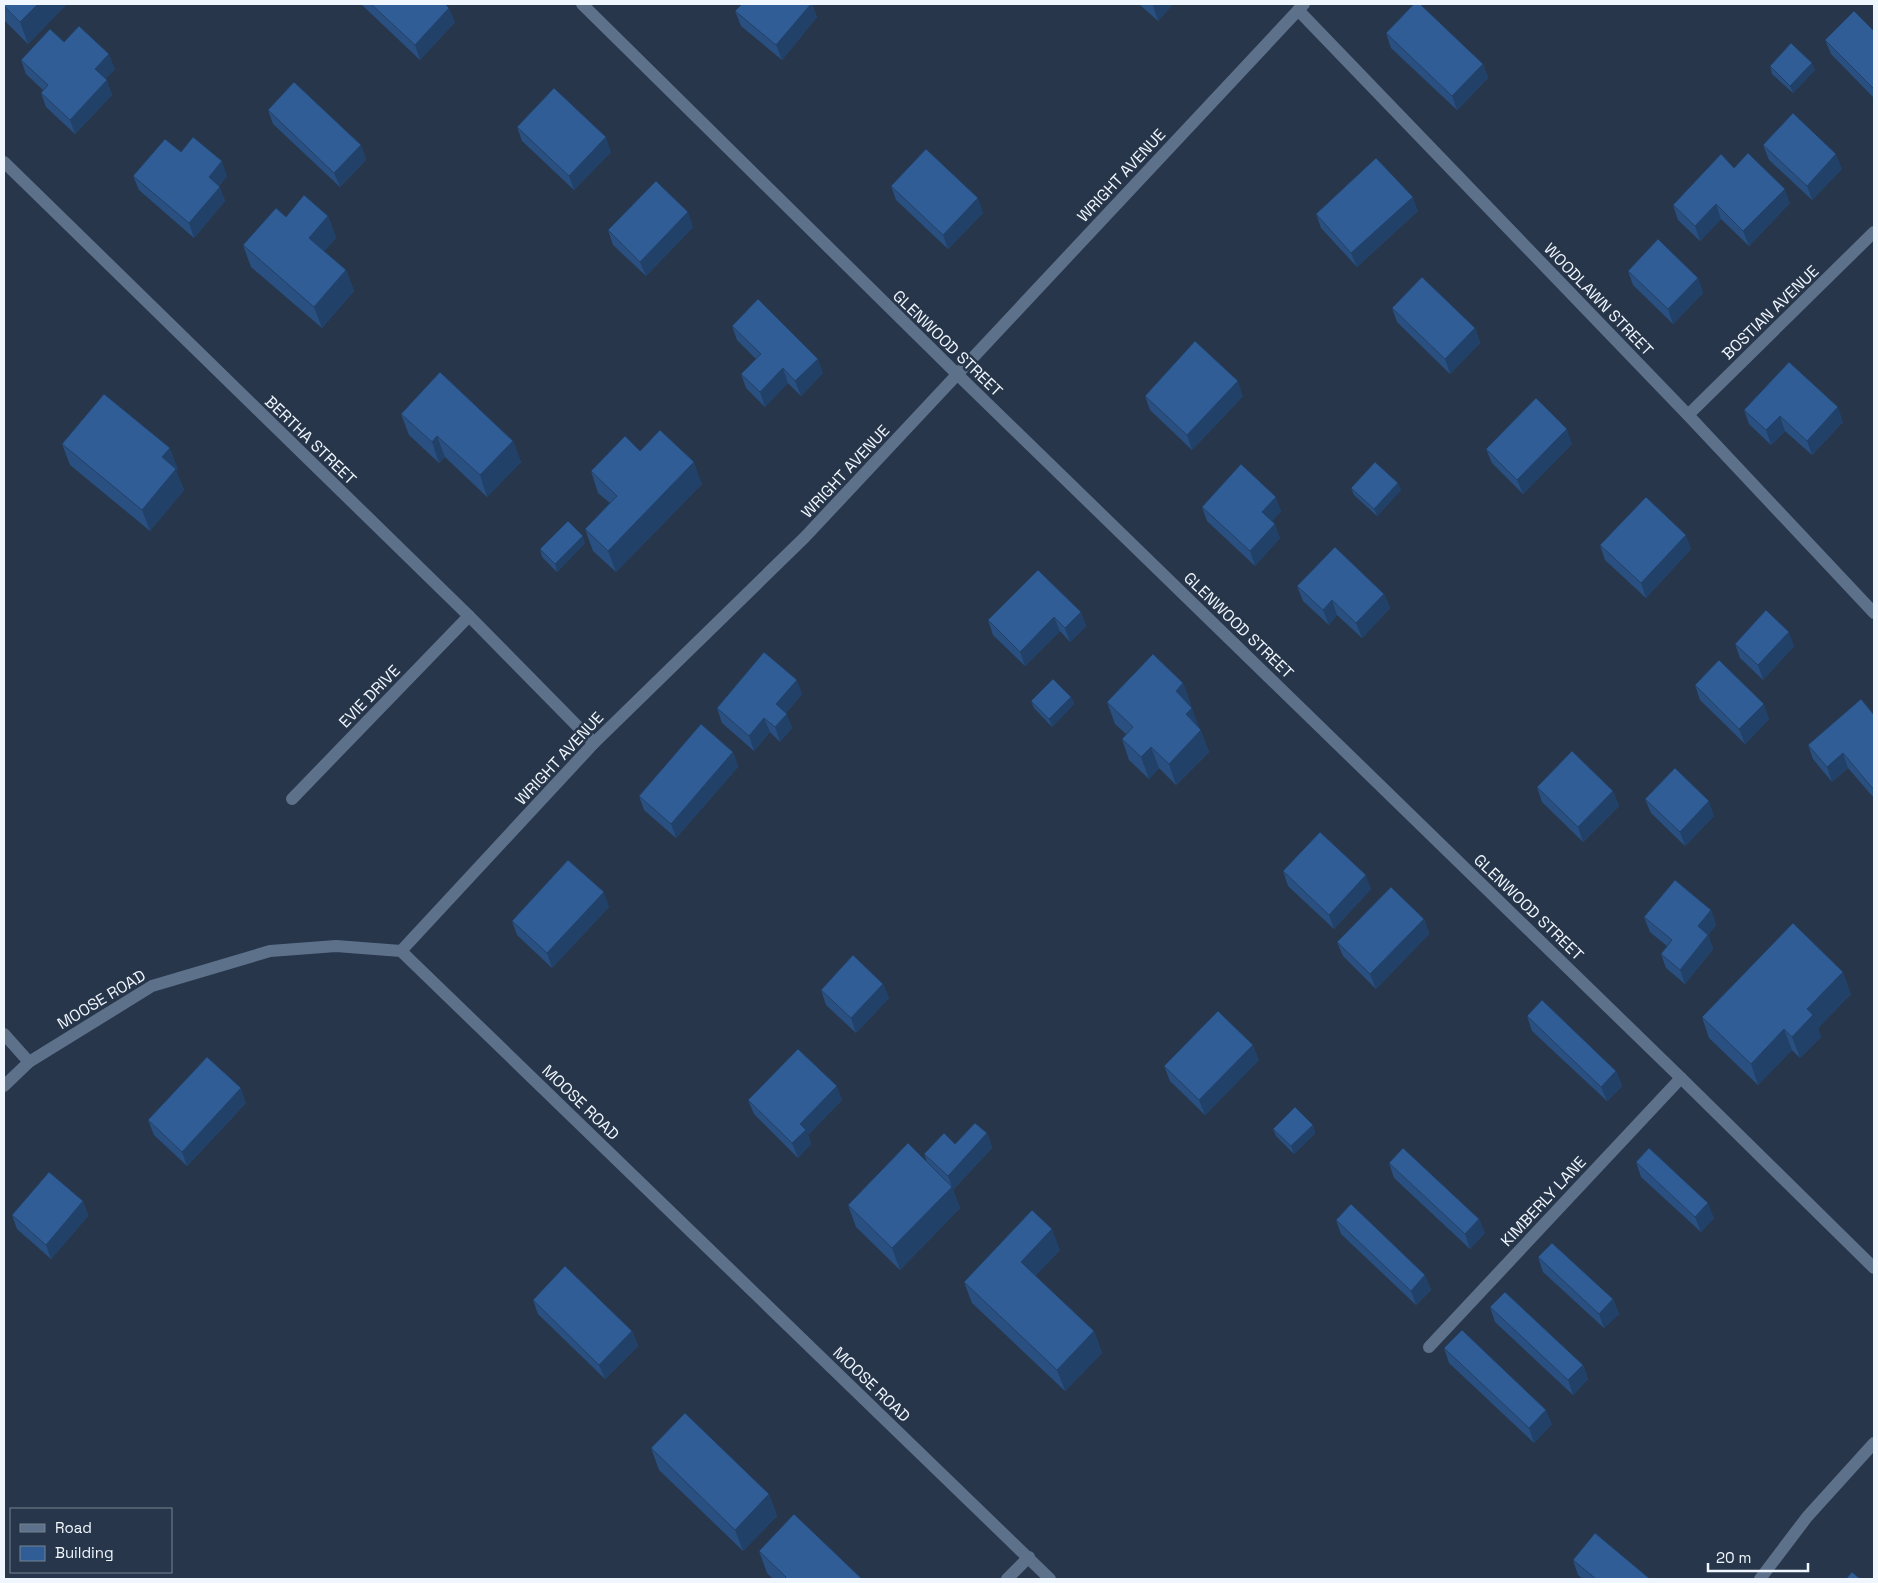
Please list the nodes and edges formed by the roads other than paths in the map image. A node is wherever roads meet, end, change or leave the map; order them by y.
1 (582, 4) edge
2 (1300, 7) edge
3 (4, 162) edge
4 (1874, 232) edge
5 (957, 374) junction
6 (1688, 415) junction
7 (1874, 613) edge
8 (469, 616) junction
9 (594, 743) junction
10 (292, 799) dead end
11 (401, 952) junction
12 (4, 1034) edge
13 (30, 1062) junction
14 (1681, 1078) junction
15 (4, 1086) edge
16 (1874, 1268) edge
17 (1429, 1347) dead end
18 (1874, 1443) edge
19 (1029, 1557) junction
20 (1007, 1579) edge
21 (1050, 1579) edge
22 (1760, 1579) edge

1 - 5 street, GLENWOOD STREET
2 - 5 street, WRIGHT AVENUE
2 - 6 street, WOODLAWN STREET
3 - 8 street, BERTHA STREET
4 - 6 street, BOSTIAN AVENUE
5 - 9 street, WRIGHT AVENUE
5 - 14 street, GLENWOOD STREET
6 - 7 street, WOODLAWN STREET
8 - 9 street, BERTHA STREET
8 - 10 street, EVIE DRIVE
9 - 11 street, WRIGHT AVENUE
11 - 13 street, MOOSE ROAD
11 - 19 street, MOOSE ROAD
12 - 13 street
13 - 15 street, MOOSE ROAD
14 - 16 street, GLENWOOD STREET
14 - 17 street, KIMBERLY LANE
18 - 22 street
19 - 20 street
19 - 21 street, MOOSE ROAD

